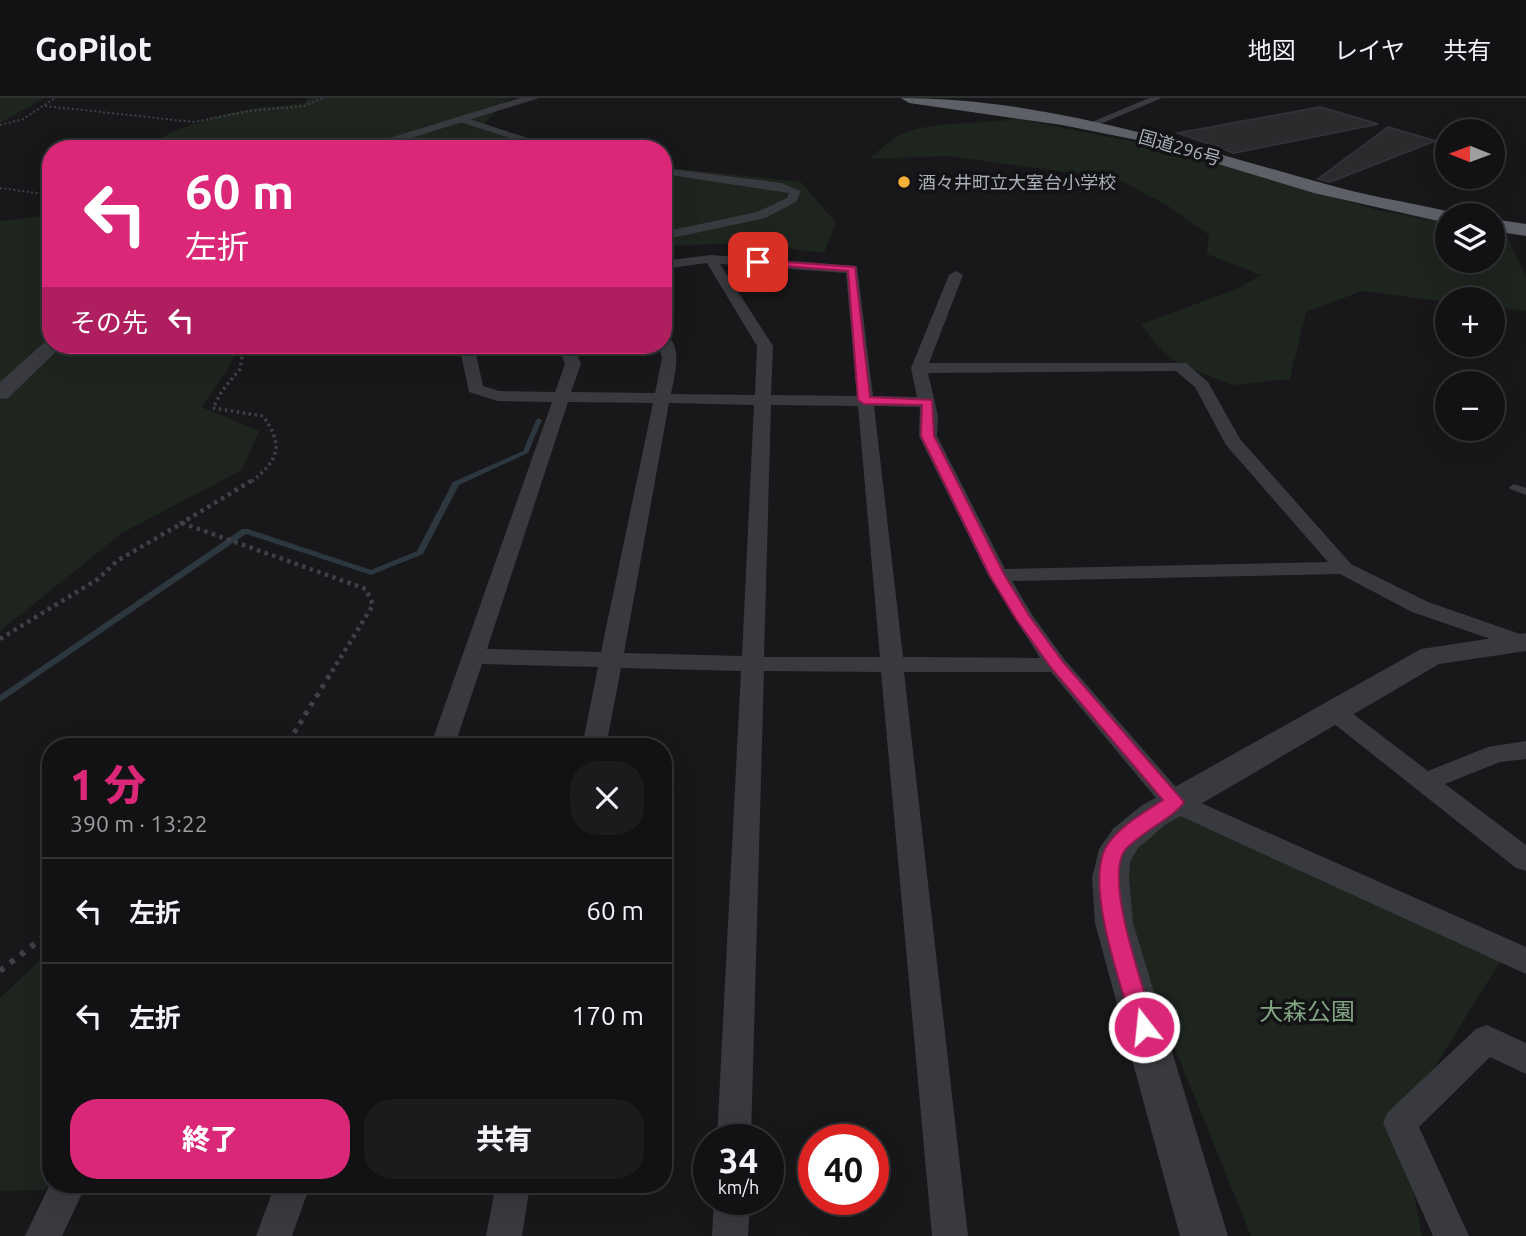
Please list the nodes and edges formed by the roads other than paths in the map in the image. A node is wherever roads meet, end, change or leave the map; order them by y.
1 (533, 98) edge
2 (909, 98) edge
3 (1157, 98) edge
4 (460, 119) junction
5 (1090, 125) junction
6 (391, 140) edge
7 (527, 140) edge
8 (672, 172) edge
9 (1435, 214) edge
10 (1505, 227) edge
11 (1526, 230) edge
12 (672, 234) edge
13 (711, 259) junction
14 (672, 264) edge
15 (956, 275) dead end
16 (43, 354) edge
17 (469, 354) edge
18 (569, 354) edge
19 (668, 354) edge
20 (919, 368) junction
21 (0, 393) edge
22 (663, 397) junction
23 (560, 398) junction
24 (764, 398) junction
25 (864, 400) junction
26 (928, 402) junction
27 (1514, 487) dead end
28 (1526, 492) edge
29 (1344, 568) junction
30 (998, 576) junction
31 (1524, 642) edge
32 (472, 656) junction
33 (610, 661) junction
34 (751, 664) junction
35 (1057, 665) junction
36 (891, 666) junction
37 (1336, 713) junction
38 (445, 738) edge
39 (596, 738) edge
40 (1526, 750) edge
41 (1425, 782) junction
42 (1174, 802) junction
43 (1526, 860) edge
44 (1526, 961) edge
45 (1526, 1059) edge
46 (735, 1124) edge
47 (64, 1193) edge
48 (289, 1193) edge
49 (512, 1193) edge
50 (731, 1215) edge
51 (43, 1236) edge
52 (274, 1236) edge
53 (504, 1236) edge
54 (730, 1236) edge
55 (950, 1236) edge
56 (1204, 1236) edge
57 (1451, 1236) edge

1 - 4 street
2 - 5 highway, 国道296号
3 - 5 street
4 - 6 street
4 - 7 street
5 - 9 highway, 国道296号
8 - 12 street
10 - 11 highway
13 - 14 street
13 - 24 street
13 - 25 street
15 - 20 street
16 - 21 street
17 - 23 street
18 - 23 street
19 - 22 street
20 - 26 street
20 - 29 street
22 - 23 street
22 - 24 street
22 - 33 street
23 - 32 street
24 - 25 street
24 - 34 street
25 - 26 street
25 - 36 street
26 - 30 street
27 - 28 lane
29 - 30 street
29 - 31 street
30 - 35 street
31 - 37 street
32 - 33 street
32 - 38 street
33 - 34 street
33 - 39 street
34 - 36 street
34 - 46 street
35 - 36 street
35 - 42 street
36 - 55 street
37 - 41 street
37 - 42 street
40 - 41 street
41 - 43 street
42 - 44 street
42 - 56 street
45 - 57 street
47 - 51 street
48 - 52 street
49 - 53 street
50 - 54 street

